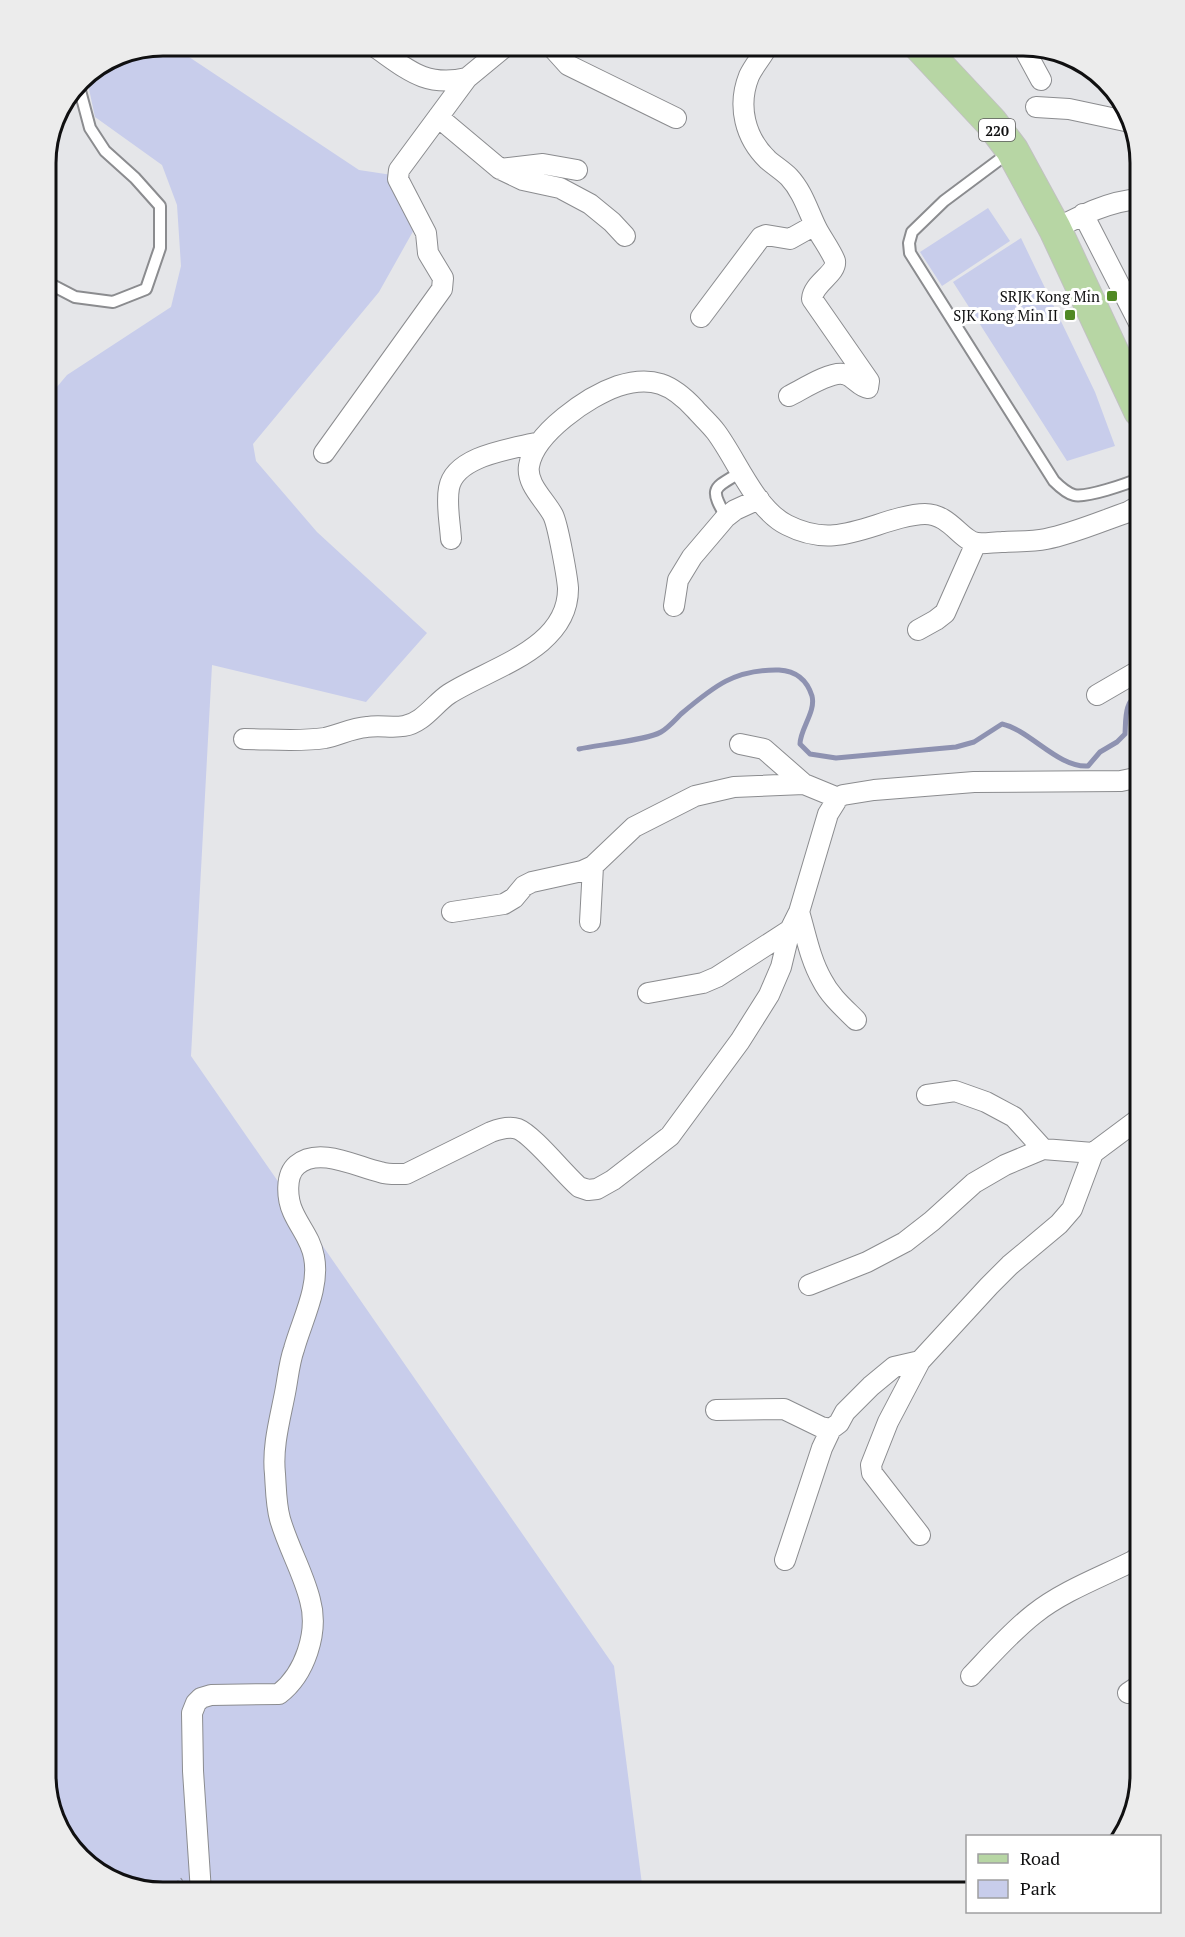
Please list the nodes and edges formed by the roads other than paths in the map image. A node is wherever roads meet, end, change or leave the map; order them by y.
1 (388, 56) edge
2 (494, 56) edge
3 (560, 56) edge
4 (761, 56) edge
5 (929, 56) edge
6 (1028, 56) edge
7 (467, 78) junction
8 (1041, 80) dead end
9 (81, 94) edge
10 (1036, 107) dead end
11 (438, 117) junction
12 (676, 118) dead end
13 (1120, 120) edge
14 (1012, 150) junction
15 (500, 169) junction
16 (577, 170) dead end
17 (1130, 200) edge
18 (1083, 214) junction
19 (815, 225) junction
20 (1054, 229) junction
21 (625, 236) dead end
22 (56, 287) edge
23 (1130, 306) edge
24 (701, 316) dead end
25 (1130, 390) edge
26 (789, 396) dead end
27 (540, 442) junction
28 (324, 453) dead end
29 (741, 472) junction
30 (1130, 482) edge
31 (759, 499) junction
32 (1130, 512) edge
33 (726, 518) junction
34 (451, 539) dead end
35 (976, 543) junction
36 (674, 606) dead end
37 (918, 630) dead end
38 (1130, 676) edge
39 (1098, 695) dead end
40 (244, 739) dead end
41 (740, 744) dead end
42 (1130, 779) edge
43 (804, 784) junction
44 (837, 798) junction
45 (593, 866) junction
46 (452, 912) dead end
47 (795, 921) junction
48 (590, 922) dead end
49 (648, 993) dead end
50 (856, 1020) dead end
51 (927, 1095) dead end
52 (1130, 1126) edge
53 (1043, 1149) junction
54 (1094, 1153) junction
55 (809, 1285) dead end
56 (920, 1361) junction
57 (716, 1410) dead end
58 (831, 1429) junction
59 (920, 1535) dead end
60 (785, 1560) dead end
61 (1130, 1562) edge
62 (971, 1676) dead end
63 (200, 1881) edge

1 - 7 street
2 - 7 street
3 - 12 street
4 - 19 street
5 - 14 main road, 220
6 - 8 street
7 - 11 street
9 - 22 lane
10 - 13 street
11 - 15 street
11 - 28 street
14 - 20 main road, 220
14 - 30 lane
15 - 16 street
15 - 21 street
17 - 18 street
18 - 20 street
18 - 23 street
19 - 24 street
19 - 26 street
20 - 25 main road, 220
27 - 29 street
27 - 34 street
27 - 40 street
29 - 31 street
29 - 33 lane
31 - 33 street
31 - 35 street
32 - 35 street
33 - 36 street
35 - 37 street
38 - 39 street
41 - 43 street
42 - 44 street
43 - 44 street
43 - 45 street
44 - 47 street
45 - 46 street
45 - 48 street
47 - 49 street
47 - 50 street
47 - 63 street
51 - 53 street
52 - 54 street
53 - 54 street
53 - 55 street
54 - 56 street
56 - 58 street
56 - 59 street
57 - 58 street
58 - 60 street
61 - 62 street

